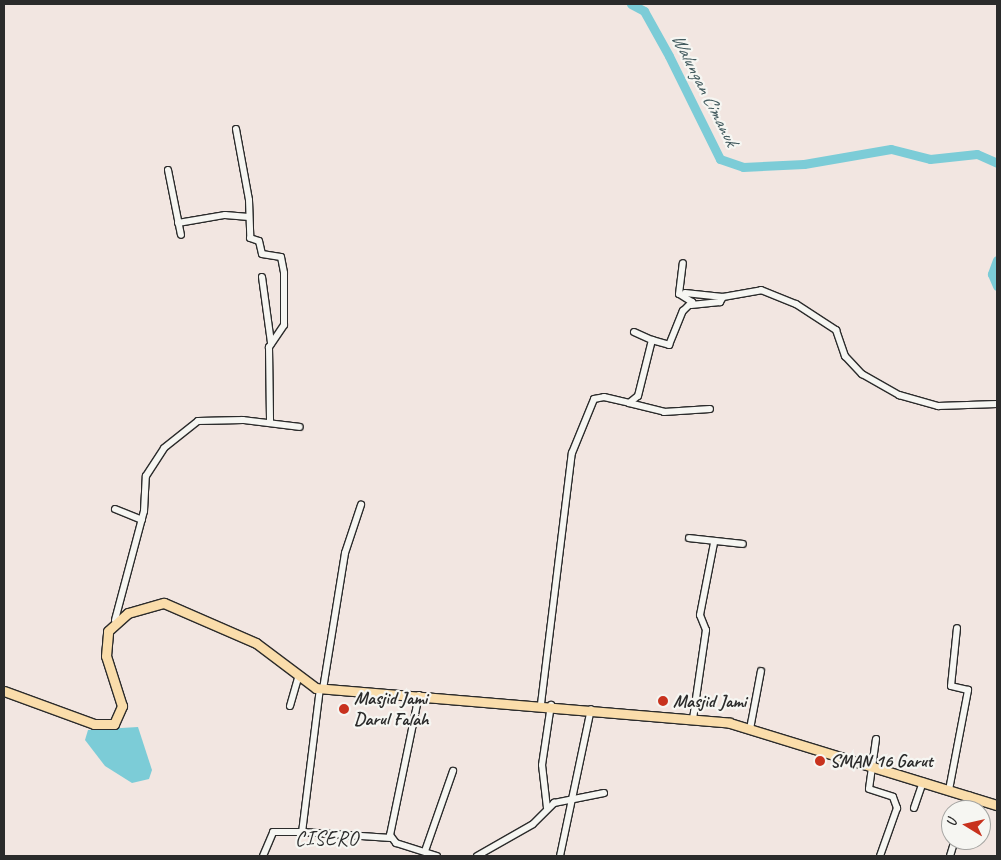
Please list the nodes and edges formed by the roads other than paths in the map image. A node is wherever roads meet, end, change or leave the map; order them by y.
1 (236, 129) dead end
2 (168, 170) dead end
3 (249, 217) junction
4 (178, 223) junction
5 (181, 235) dead end
6 (683, 264) dead end
7 (262, 277) dead end
8 (679, 294) junction
9 (723, 297) junction
10 (691, 305) junction
11 (634, 332) dead end
12 (652, 340) junction
13 (271, 343) junction
14 (629, 403) junction
15 (997, 404) edge
16 (710, 409) dead end
17 (270, 423) junction
18 (300, 427) dead end
19 (361, 505) dead end
20 (115, 509) dead end
21 (142, 520) junction
22 (690, 538) dead end
23 (714, 543) junction
24 (743, 544) dead end
25 (116, 620) junction
26 (957, 628) dead end
27 (761, 671) dead end
28 (298, 678) junction
29 (322, 688) junction
30 (4, 690) edge
31 (419, 695) junction
32 (546, 705) junction
33 (290, 706) dead end
34 (592, 708) junction
35 (693, 719) junction
36 (750, 728) junction
37 (876, 739) dead end
38 (874, 767) junction
39 (453, 772) dead end
40 (923, 782) junction
41 (948, 790) junction
42 (604, 793) dead end
43 (970, 796) junction
44 (969, 800) edge
45 (572, 801) junction
46 (997, 803) edge
47 (547, 808) junction
48 (914, 808) dead end
49 (302, 832) junction
50 (391, 838) junction
51 (424, 853) edge
52 (263, 856) edge
53 (437, 856) edge
54 (477, 856) edge
55 (560, 856) edge
56 (880, 856) edge

1 - 3 street
2 - 4 street
3 - 4 street
3 - 13 street
4 - 5 street
6 - 8 street
7 - 13 street
8 - 9 street
8 - 10 street
9 - 10 street
9 - 15 street
10 - 12 street
11 - 12 street
12 - 14 street
13 - 17 street
14 - 16 street
14 - 32 street
17 - 18 street
17 - 21 street
19 - 29 street
20 - 21 street
21 - 25 street
22 - 23 street
23 - 24 street
23 - 35 street
25 - 28 main road
25 - 30 main road
26 - 41 street
27 - 36 street
28 - 29 main road
28 - 33 street
29 - 31 main road
29 - 49 street
31 - 32 main road
31 - 50 street
32 - 34 main road
32 - 47 street
34 - 35 main road
34 - 45 street
35 - 36 main road
36 - 38 main road
37 - 38 street
38 - 40 main road
38 - 56 street
39 - 51 street
40 - 41 main road
40 - 48 street
41 - 43 main road
42 - 45 street
43 - 44 street
43 - 46 main road
45 - 47 street
45 - 55 street
47 - 54 street
49 - 50 street
49 - 52 street
50 - 51 street
51 - 53 street

